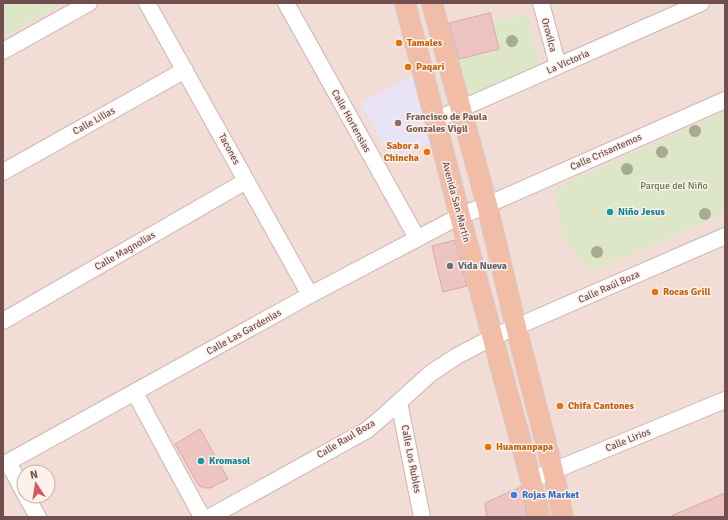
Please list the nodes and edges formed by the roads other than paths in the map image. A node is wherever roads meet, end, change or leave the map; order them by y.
1 (89, 3) edge
2 (147, 3) edge
3 (286, 3) edge
4 (405, 3) edge
5 (432, 3) edge
6 (541, 3) edge
7 (701, 3) edge
8 (3, 51) edge
9 (558, 66) junction
10 (185, 70) junction
11 (725, 100) edge
12 (460, 110) junction
13 (435, 120) junction
14 (3, 172) edge
15 (246, 181) junction
16 (487, 205) junction
17 (460, 216) junction
18 (725, 236) edge
19 (416, 238) junction
20 (310, 295) junction
21 (3, 321) edge
22 (516, 327) junction
23 (494, 337) junction
24 (135, 393) junction
25 (725, 400) edge
26 (399, 402) junction
27 (5, 464) edge
28 (553, 471) junction
29 (16, 480) edge
30 (531, 480) junction
31 (31, 504) edge
32 (38, 517) edge
33 (202, 517) edge
34 (210, 517) edge
35 (422, 517) edge
36 (540, 517) edge
37 (563, 517) edge

1 - 8 street
2 - 10 street, Tacones
3 - 19 street, Calle Hortensias
4 - 13 main road, Avenida San Martín
5 - 12 main road
6 - 9 street, Orovilca
7 - 9 street, La Victoria
9 - 12 street, La Victoria
10 - 14 street, Calle Lilias
10 - 15 street, Tacones
11 - 16 street, Calle Crisantemos
12 - 13 street, La Victoria
12 - 16 main road
13 - 17 main road, Avenida San Martín
15 - 20 street, Tacones
15 - 21 street, Calle Magnolias
16 - 17 street, Calle Las Gardenias
16 - 22 main road
17 - 19 street, Calle Las Gardenias
17 - 23 main road, Avenida San Martín
18 - 22 street, Calle Raúl Boza
19 - 20 street, Calle Las Gardenias
20 - 24 street, Calle Las Gardenias
22 - 23 street, Calle Raúl Boza
22 - 28 main road
23 - 26 street, Calle Raul Boza
23 - 30 main road, Avenida San Martín
24 - 27 street, Calle Las Gardenias
24 - 33 street
25 - 28 street, Calle Lirios
26 - 34 street, Calle Raul Boza
26 - 35 street, Calle Los Rubles
27 - 29 street
28 - 30 street, Calle Lirios
28 - 37 main road
30 - 36 main road, Avenida San Martín
31 - 32 street

